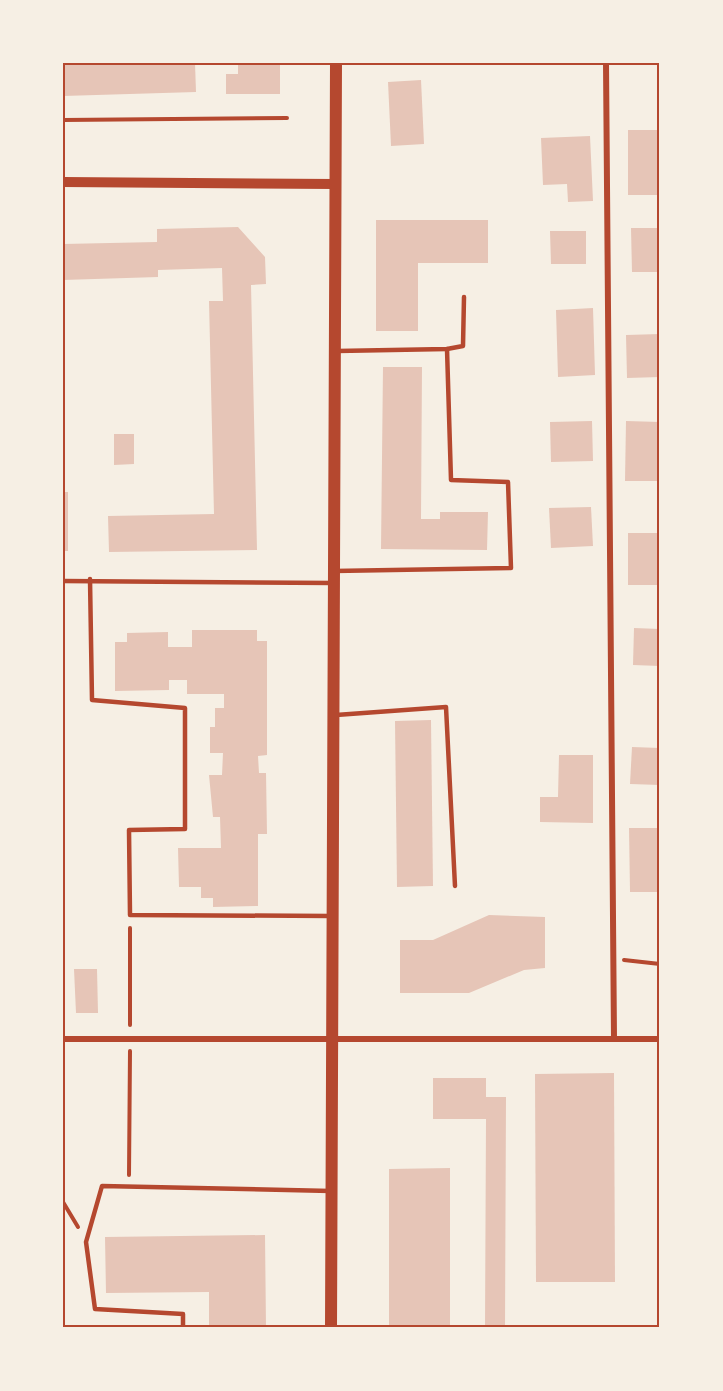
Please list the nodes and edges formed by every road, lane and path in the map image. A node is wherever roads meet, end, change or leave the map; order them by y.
1 (336, 63) edge
2 (606, 63) edge
3 (287, 118) dead end
4 (63, 120) edge
5 (63, 182) edge
6 (335, 184) junction
7 (464, 297) dead end
8 (447, 350) junction
9 (334, 351) junction
10 (334, 577) junction
11 (90, 579) junction
12 (63, 580) edge
13 (333, 716) junction
14 (455, 886) dead end
15 (333, 916) junction
16 (615, 958) junction
17 (660, 963) edge
18 (63, 1039) edge
19 (332, 1039) junction
20 (614, 1039) junction
21 (660, 1039) edge
22 (332, 1191) junction
23 (63, 1202) edge
24 (86, 1242) junction
25 (183, 1328) edge
26 (331, 1328) edge

1 - 6 main road
2 - 16 street
3 - 4 path
5 - 6 street
6 - 9 main road
7 - 8 lane
8 - 9 lane
8 - 10 lane
9 - 10 main road
10 - 11 lane
10 - 13 main road
11 - 12 lane
11 - 15 lane
13 - 14 lane
13 - 15 main road
15 - 19 main road
16 - 17 path
16 - 20 street
18 - 19 street
19 - 20 street
19 - 22 main road
20 - 21 street
22 - 24 lane
22 - 26 main road
23 - 24 path
24 - 25 lane

